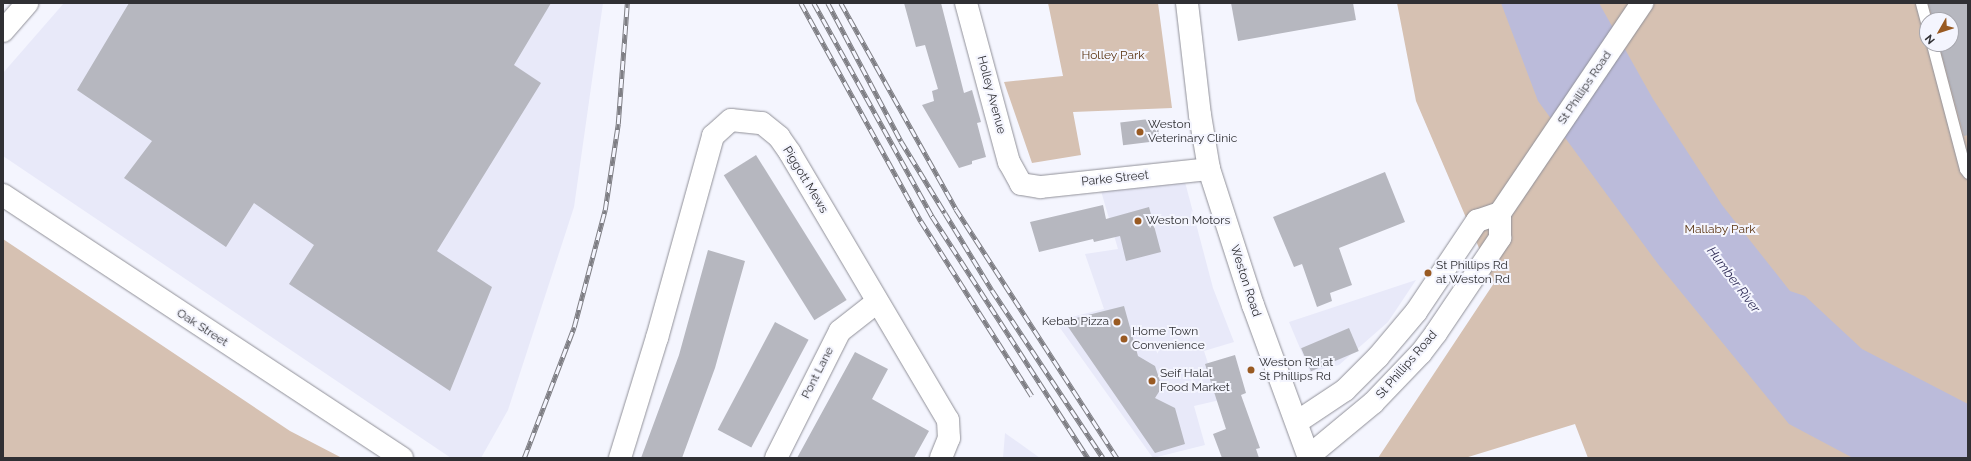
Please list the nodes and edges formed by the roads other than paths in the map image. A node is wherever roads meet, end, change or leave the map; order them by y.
1 (27, 3) edge
2 (966, 3) edge
3 (1187, 3) edge
4 (1642, 3) edge
5 (3, 31) edge
6 (1934, 52) edge
7 (1209, 169) junction
8 (1968, 172) edge
9 (1021, 184) joint
10 (3, 196) edge
11 (1500, 213) junction
12 (877, 302) junction
13 (1297, 422) junction
14 (1309, 457) edge
15 (402, 458) edge
16 (620, 458) edge
17 (776, 458) edge
18 (940, 458) edge

1 - 5 street
2 - 9 street, Holley Avenue
3 - 7 street, Weston Road
4 - 11 street, St Phillips Road
6 - 8 lane
7 - 9 street, Parke Street
7 - 13 street, Weston Road
10 - 15 street, Oak Street
11 - 13 street
11 - 14 street, St Phillips Road
12 - 16 street, Piggott Mews
12 - 17 street, Pont Lane
12 - 18 street, Piggott Mews
13 - 14 street, Weston Road

